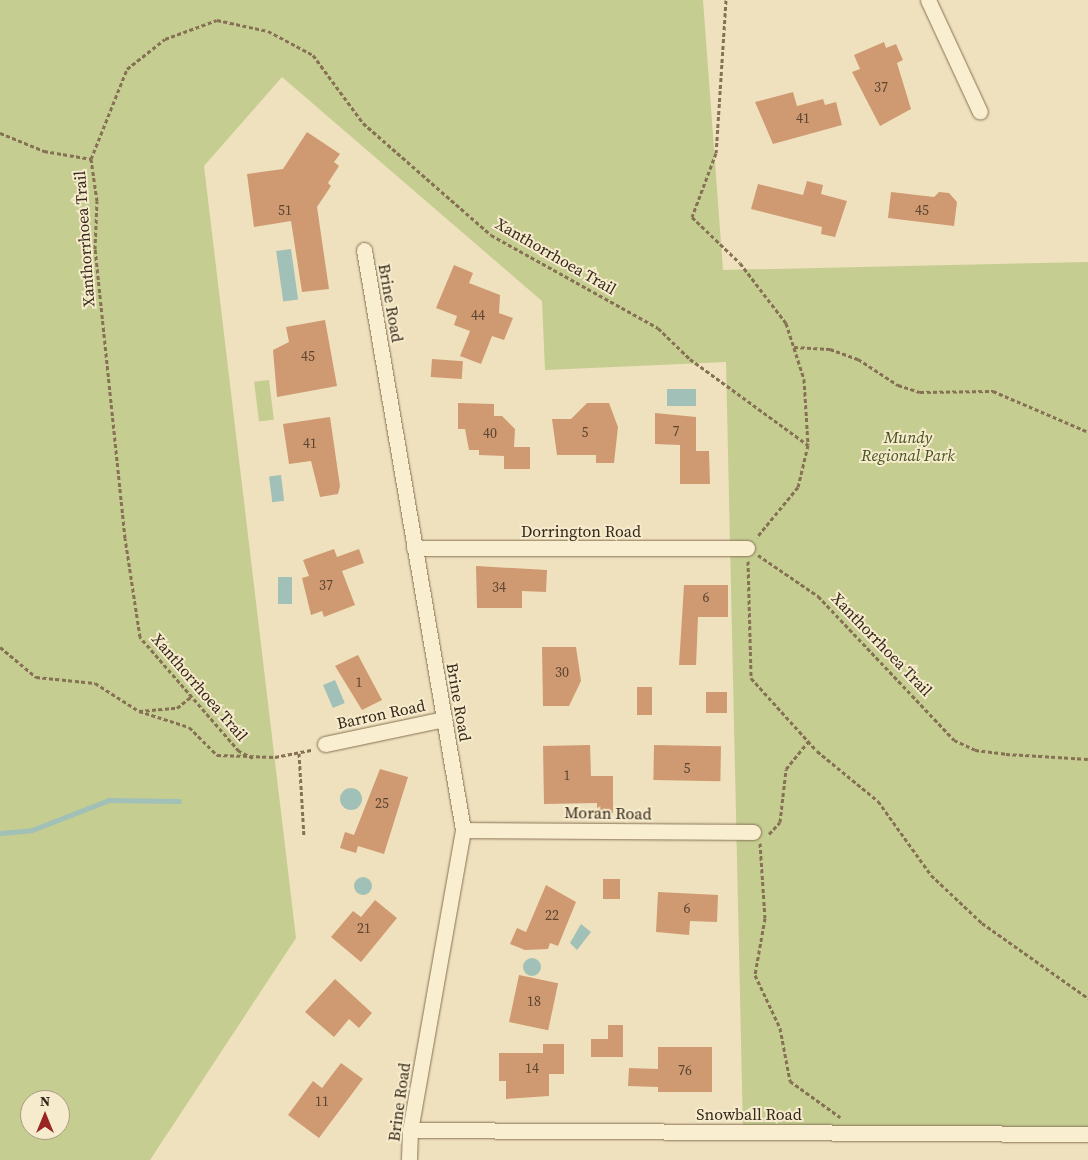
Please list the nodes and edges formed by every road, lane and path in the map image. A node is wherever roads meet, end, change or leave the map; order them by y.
1 (726, 0) edge
2 (928, 0) edge
3 (980, 112) dead end
4 (0, 133) edge
5 (90, 159) junction
6 (364, 250) dead end
7 (794, 347) junction
8 (1088, 432) edge
9 (808, 445) junction
10 (414, 548) junction
11 (747, 548) junction
12 (0, 647) edge
13 (192, 696) junction
14 (139, 711) junction
15 (444, 719) junction
16 (808, 742) junction
17 (325, 744) joint
18 (299, 753) junction
19 (253, 758) junction
20 (1088, 759) edge
21 (463, 830) junction
22 (753, 832) junction
23 (304, 836) dead end
24 (1088, 998) edge
25 (846, 1120) dead end
26 (410, 1130) junction
27 (1088, 1134) edge
28 (409, 1160) edge

1 - 7 path
2 - 3 street
4 - 5 path
5 - 9 path, Xanthorrhoea Trail
5 - 13 path, Xanthorrhoea Trail
6 - 10 street, Brine Road
7 - 8 path
7 - 9 path
9 - 11 path
10 - 11 street, Dorrington Road
10 - 15 street, Brine Road
11 - 16 path
11 - 20 path, Xanthorrhoea Trail
12 - 14 path, Xanthorrhoea Trail
13 - 14 path
13 - 19 path, Xanthorrhoea Trail
14 - 19 path, Xanthorrhoea Trail
15 - 17 street, Barron Road
15 - 21 street, Brine Road
16 - 22 path
16 - 24 path
17 - 18 path, Xanthorrhoea Trail
18 - 19 path, Xanthorrhoea Trail
18 - 23 path
21 - 22 street, Moran Road
21 - 26 street, Brine Road
22 - 25 path
26 - 27 street, Snowball Road
26 - 28 street, Brine Road

